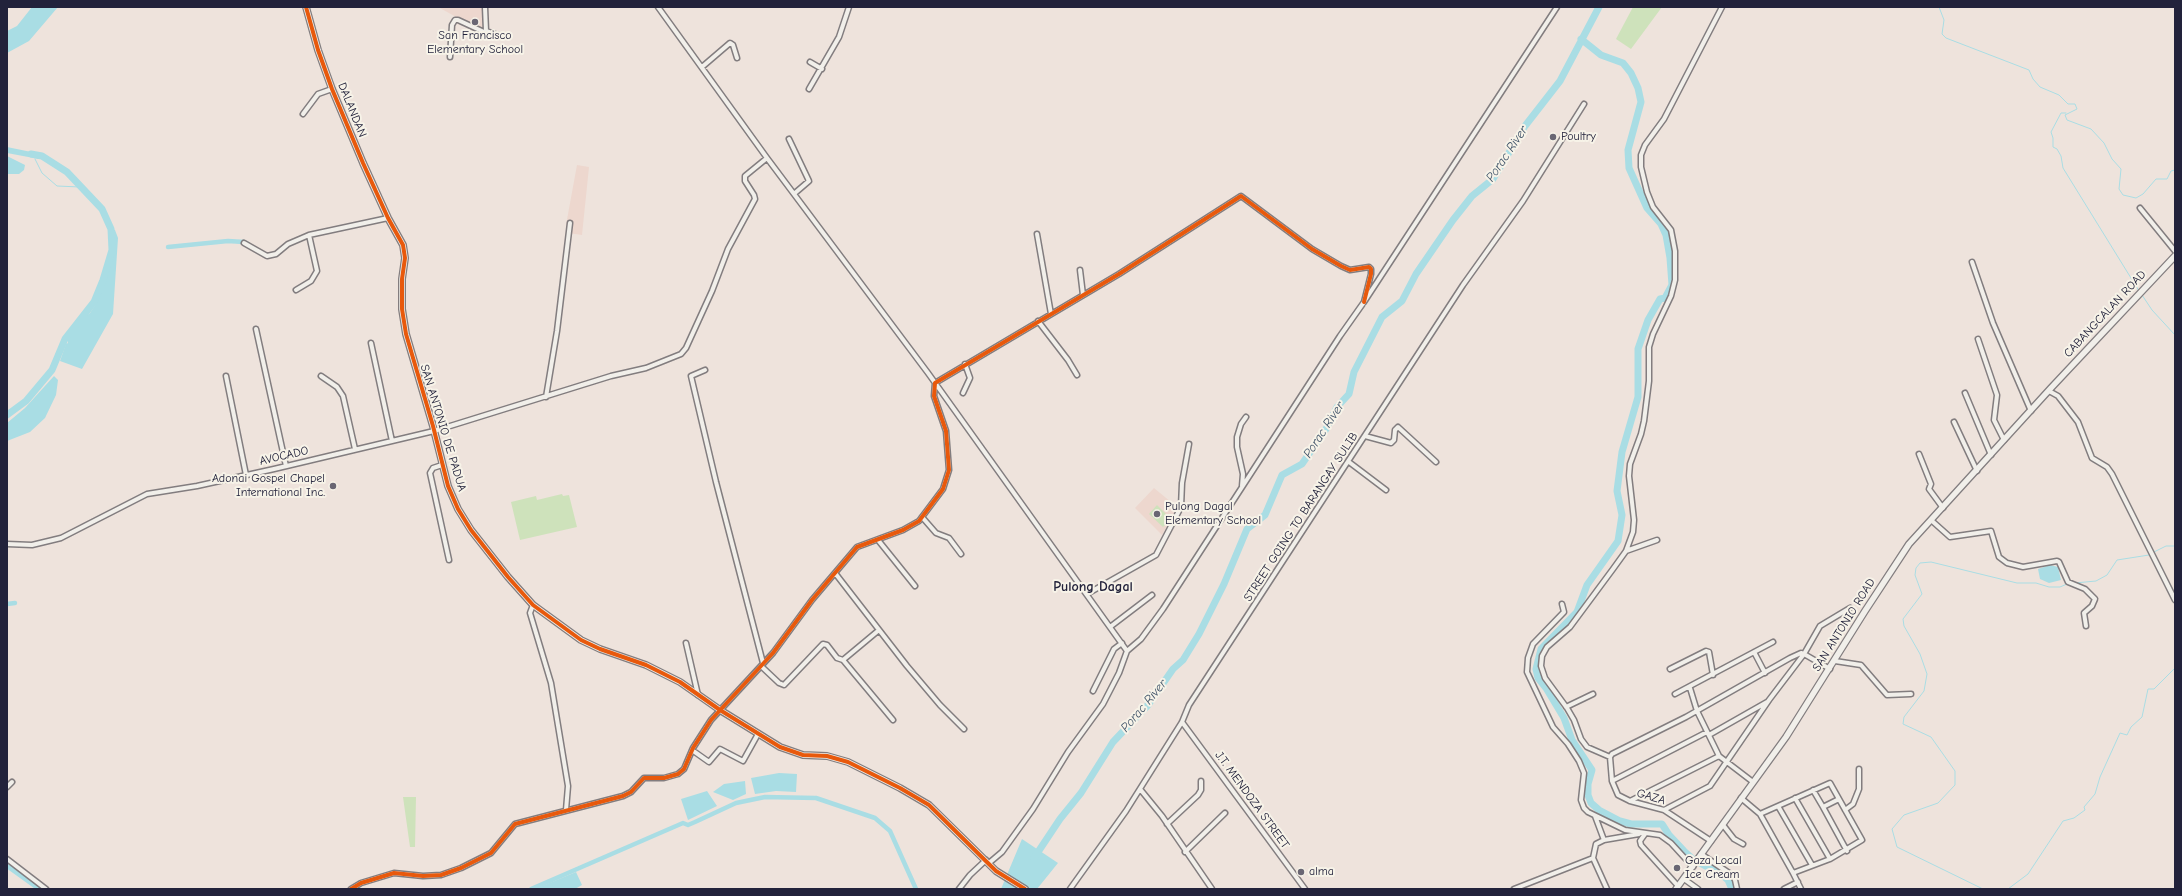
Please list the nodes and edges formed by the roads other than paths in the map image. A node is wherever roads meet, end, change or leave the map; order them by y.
1 (306, 7) edge
2 (485, 7) edge
3 (658, 7) edge
4 (849, 7) edge
5 (1557, 7) edge
6 (1722, 7) edge
7 (486, 31) junction
8 (501, 36) dead end
9 (450, 57) dead end
10 (737, 58) dead end
11 (810, 62) dead end
12 (702, 67) junction
13 (822, 69) junction
14 (809, 88) dead end
15 (332, 89) junction
16 (1584, 104) dead end
17 (303, 114) dead end
18 (789, 139) dead end
19 (767, 158) junction
20 (795, 193) junction
21 (2140, 208) dead end
22 (388, 218) junction
23 (570, 223) dead end
24 (1037, 234) dead end
25 (309, 235) junction
26 (244, 243) dead end
27 (2175, 251) edge
28 (2175, 256) edge
29 (1972, 262) dead end
30 (1080, 270) dead end
31 (296, 290) dead end
32 (1083, 294) junction
33 (1364, 302) junction
34 (1050, 314) junction
35 (1038, 321) junction
36 (256, 329) dead end
37 (1978, 339) dead end
38 (371, 344) dead end
39 (965, 364) junction
40 (705, 370) dead end
41 (1077, 375) dead end
42 (226, 376) dead end
43 (321, 376) dead end
44 (935, 383) junction
45 (2050, 389) junction
46 (963, 393) dead end
47 (1965, 393) dead end
48 (546, 397) junction
49 (2031, 411) junction
50 (1246, 417) dead end
51 (1954, 422) dead end
52 (434, 431) junction
53 (1366, 436) junction
54 (392, 441) junction
55 (2004, 441) junction
56 (1189, 444) dead end
57 (355, 449) junction
58 (1920, 454) dead end
59 (1990, 456) junction
60 (1349, 462) junction
61 (1436, 462) dead end
62 (442, 465) junction
63 (286, 466) junction
64 (1977, 471) junction
65 (246, 475) junction
66 (1242, 489) junction
67 (1386, 490) dead end
68 (1943, 508) junction
69 (922, 517) junction
70 (1931, 520) junction
71 (878, 540) junction
72 (1657, 540) dead end
73 (7, 544) edge
74 (1626, 551) junction
75 (961, 554) dead end
76 (449, 560) dead end
77 (835, 573) junction
78 (915, 586) dead end
79 (1087, 594) junction
80 (1152, 595) dead end
81 (2175, 600) edge
82 (1562, 604) dead end
83 (533, 605) junction
84 (1850, 608) dead end
85 (2086, 626) dead end
86 (1110, 627) junction
87 (879, 630) junction
88 (1773, 642) dead end
89 (686, 643) dead end
90 (1122, 643) junction
91 (1127, 651) junction
92 (1754, 652) junction
93 (1804, 654) junction
94 (843, 660) junction
95 (1835, 661) junction
96 (762, 664) junction
97 (1670, 669) dead end
98 (1830, 669) junction
99 (1765, 673) junction
100 (1713, 675) junction
101 (1690, 688) junction
102 (1093, 690) dead end
103 (1593, 694) dead end
104 (1675, 694) dead end
105 (1911, 694) dead end
106 (698, 695) junction
107 (1769, 700) junction
108 (1566, 707) junction
109 (720, 710) junction
110 (1697, 711) junction
111 (893, 720) dead end
112 (1182, 722) junction
113 (964, 729) dead end
114 (758, 734) junction
115 (1708, 734) junction
116 (692, 750) junction
117 (1719, 756) junction
118 (1610, 757) junction
119 (1726, 763) junction
120 (1859, 769) dead end
121 (1200, 781) dead end
122 (1612, 781) junction
123 (12, 782) dead end
124 (1753, 782) junction
125 (7, 788) edge
126 (1140, 789) junction
127 (1813, 790) junction
128 (1741, 798) junction
129 (1795, 798) junction
130 (1839, 799) junction
131 (1630, 801) junction
132 (1778, 806) junction
133 (1823, 807) junction
134 (566, 810) junction
135 (1664, 810) junction
136 (1845, 810) junction
137 (1225, 813) dead end
138 (1760, 814) junction
139 (1594, 816) junction
140 (1167, 824) junction
141 (1723, 825) junction
142 (1642, 834) junction
143 (1604, 840) junction
144 (1711, 841) junction
145 (1743, 844) dead end
146 (1847, 850) junction
147 (1185, 852) junction
148 (1700, 856) junction
149 (1593, 858) junction
150 (7, 859) edge
151 (1830, 859) junction
152 (988, 862) junction
153 (1812, 865) junction
154 (1693, 866) junction
155 (1793, 873) junction
156 (1684, 878) junction
157 (1798, 882) junction
158 (1677, 887) edge
159 (46, 889) edge
160 (351, 889) edge
161 (959, 889) edge
162 (1024, 889) edge
163 (1070, 889) edge
164 (1212, 889) edge
165 (1305, 889) edge
166 (1514, 889) edge
167 (1607, 889) edge
168 (1698, 889) edge
169 (1737, 889) edge
170 (1784, 889) edge
171 (1801, 889) edge

1 - 15 street, DALANDAN
2 - 7 street
3 - 12 street
4 - 13 street
5 - 33 street
6 - 74 street
7 - 8 street
7 - 9 street
10 - 12 street
11 - 13 street
12 - 19 street
13 - 14 street
15 - 17 street
15 - 22 street, DALANDAN
16 - 53 street, STREET GOING TO BARANGAY SULIB
18 - 20 street
19 - 20 street
19 - 48 street, AVOCADO
20 - 44 street
21 - 27 street
22 - 25 street
22 - 52 street, SAN ANTONIO DE PADUA
23 - 48 street
24 - 34 street
25 - 26 street
25 - 31 street
28 - 45 street, CABANGCALAN ROAD
29 - 49 street
30 - 32 street
32 - 33 street
32 - 34 street
33 - 66 street
34 - 35 street
35 - 39 street
35 - 41 street
36 - 63 street
37 - 55 street
38 - 54 street
39 - 44 street
39 - 46 street
40 - 96 street
42 - 65 street
43 - 57 street
44 - 69 street
44 - 79 street
45 - 49 street, SAN ANTONIO ROAD
45 - 81 street
47 - 59 street
48 - 52 street, AVOCADO
49 - 55 street, SAN ANTONIO ROAD
50 - 66 street
51 - 64 street
52 - 54 street, AVOCADO
52 - 62 street, SAN ANTONIO DE PADUA
53 - 60 street, STREET GOING TO BARANGAY SULIB
53 - 61 street
54 - 57 street, AVOCADO
55 - 59 street, SAN ANTONIO ROAD
56 - 79 street
57 - 63 street, AVOCADO
58 - 68 street
59 - 64 street, SAN ANTONIO ROAD
60 - 67 street
60 - 112 street, STREET GOING TO BARANGAY SULIB
62 - 76 street
62 - 83 street, SAN ANTONIO DE PADUA
63 - 65 street, AVOCADO
64 - 68 street, SAN ANTONIO ROAD
65 - 73 street, AVOCADO
66 - 91 street
68 - 70 street, SAN ANTONIO ROAD
69 - 71 street
69 - 75 street
70 - 85 street
70 - 95 street, SAN ANTONIO ROAD
71 - 77 street
71 - 78 street
72 - 74 street
74 - 108 street
77 - 87 street
77 - 96 street
79 - 86 street
80 - 86 street
82 - 139 street
83 - 106 street, SAN ANTONIO DE PADUA
83 - 134 street
84 - 93 street
86 - 90 street
87 - 94 street
87 - 113 street
88 - 92 street
89 - 106 street
90 - 91 street
90 - 102 street
91 - 152 street
92 - 99 street
92 - 100 street
93 - 98 street
93 - 99 street
93 - 107 street
94 - 96 street
94 - 111 street
95 - 98 street, SAN ANTONIO ROAD
95 - 105 street
96 - 109 street
97 - 100 street
98 - 124 street, SAN ANTONIO ROAD
99 - 110 street
100 - 101 street
101 - 104 street
101 - 110 street
103 - 108 street
106 - 109 street, SAN ANTONIO DE PADUA
107 - 115 street
107 - 119 street
108 - 118 street
109 - 114 street, SAN ANTONIO DE PADUA
109 - 116 street
110 - 115 street
110 - 118 street
112 - 126 street, STREET GOING TO BARANGAY SULIB
112 - 165 street, J.T. MENDOZA STREET
114 - 116 street
114 - 152 street, SAN ANTONIO DE PADUA
115 - 117 street
115 - 122 street
116 - 134 street
117 - 119 street
117 - 131 street
118 - 122 street, GAZA
119 - 124 street
119 - 135 street
120 - 136 street
121 - 140 street
122 - 131 street, GAZA
123 - 125 street
124 - 128 street, SAN ANTONIO ROAD
126 - 140 street
126 - 163 street, STREET GOING TO BARANGAY SULIB
127 - 129 street
127 - 130 street
127 - 133 street
128 - 138 street
128 - 141 street, SAN ANTONIO ROAD
129 - 132 street
129 - 151 street
130 - 133 street
130 - 136 street
131 - 135 street, GAZA
132 - 138 street
132 - 153 street
133 - 146 street
134 - 160 street
135 - 144 street, GAZA
136 - 146 street
137 - 147 street
138 - 155 street
139 - 142 street
139 - 143 street
140 - 147 street
141 - 144 street, SAN ANTONIO ROAD
141 - 145 street
142 - 143 street
142 - 154 street
142 - 158 street
143 - 149 street
144 - 148 street, SAN ANTONIO ROAD
146 - 151 street
147 - 164 street
148 - 154 street, SAN ANTONIO ROAD
148 - 169 street
149 - 166 street
149 - 167 street
150 - 159 street
151 - 153 street
152 - 161 street
152 - 162 street, SAN ANTONIO DE PADUA
153 - 155 street
154 - 156 street, SAN ANTONIO ROAD
155 - 157 street
156 - 158 street, SAN ANTONIO ROAD
156 - 168 street
157 - 170 street
157 - 171 street

